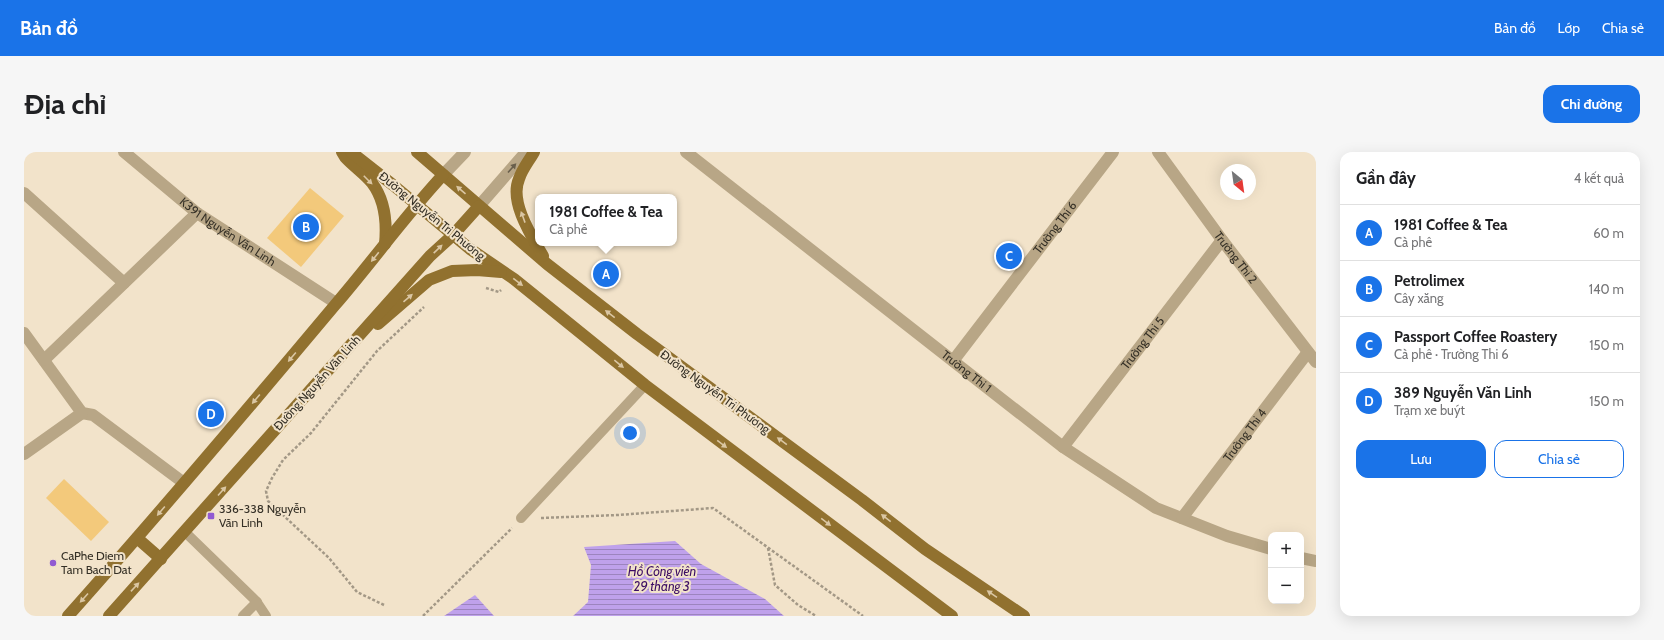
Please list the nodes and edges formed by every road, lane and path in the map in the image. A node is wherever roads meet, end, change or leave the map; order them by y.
1 (124, 152) edge
2 (342, 152) edge
3 (351, 152) edge
4 (416, 152) edge
5 (465, 152) edge
6 (526, 152) edge
7 (534, 152) edge
8 (686, 152) edge
9 (1113, 152) edge
10 (1158, 152) edge
11 (443, 175) junction
12 (24, 193) edge
13 (416, 204) junction
14 (479, 206) junction
15 (198, 213) junction
16 (453, 235) junction
17 (1222, 240) junction
18 (535, 243) edge
19 (385, 244) junction
20 (537, 246) edge
21 (547, 264) junction
22 (509, 276) junction
23 (124, 284) junction
24 (484, 287) dead end
25 (336, 303) junction
26 (427, 303) dead end
27 (24, 333) edge
28 (356, 340) junction
29 (1312, 357) edge
30 (44, 360) junction
31 (953, 361) junction
32 (645, 385) junction
33 (82, 412) junction
34 (1063, 447) junction
35 (24, 454) edge
36 (184, 483) junction
37 (521, 518) junction
38 (1182, 518) junction
39 (185, 532) junction
40 (137, 538) junction
41 (768, 547) junction
42 (1268, 549) edge
43 (1304, 558) edge
44 (161, 559) junction
45 (1316, 560) edge
46 (256, 602) junction
47 (384, 605) dead end
48 (68, 616) edge
49 (109, 616) edge
50 (243, 616) edge
51 (266, 616) edge
52 (423, 616) edge
53 (816, 616) edge
54 (863, 616) edge
55 (952, 616) edge
56 (1024, 616) edge

1 - 15 street, K391 Nguyễn Văn Linh
2 -> 19 main road
3 - 13 main road, Đường Nguyễn Tri Phương
4 - 11 main road, Đường Nguyễn Tri Phương
5 - 11 street
14 -> 6 street, Đường Nguyễn Văn Linh
18 -> 7 main road
8 - 31 street, Trường Thi 1
9 - 31 street, Trường Thi 6
10 - 17 street, Trường Thi 2
11 - 13 main road
14 -> 11 main road, Đường Nguyễn Tri Phương
12 - 23 street
13 - 16 main road, Đường Nguyễn Tri Phương
13 - 19 main road
14 - 16 main road, Đường Nguyễn Văn Linh
14 - 21 main road, Đường Nguyễn Tri Phương
15 - 23 street
15 - 25 street, K391 Nguyễn Văn Linh
16 - 22 main road, Đường Nguyễn Tri Phương
28 -> 16 main road, Đường Nguyễn Văn Linh
17 - 29 street, Trường Thi 2
17 - 34 street, Trường Thi 5
19 -> 25 main road
21 -> 20 main road
56 -> 21 main road, Đường Nguyễn Tri Phương
22 - 24 path
28 -> 22 main road
22 -> 32 main road, Đường Nguyễn Tri Phương
23 - 30 street
25 -> 36 main road
26 - 47 path
27 - 30 street
39 -> 28 main road, Đường Nguyễn Văn Linh
29 - 38 street, Trường Thi 4
30 - 33 street
31 - 34 street, Trường Thi 1
32 - 37 lane
32 -> 55 main road, Đường Nguyễn Tri Phương
33 - 35 street
33 - 36 street
34 - 38 street, Trường Thi 1
36 -> 40 main road
37 - 41 path
37 - 52 path
38 - 42 street, Trường Thi 1
39 - 44 main road, Đường Nguyễn Văn Linh
39 - 46 lane
40 - 44 main road
40 -> 48 main road
41 - 53 path
41 - 54 path
43 - 45 street
49 -> 44 main road, Đường Nguyễn Văn Linh
46 - 50 lane
46 - 51 lane

